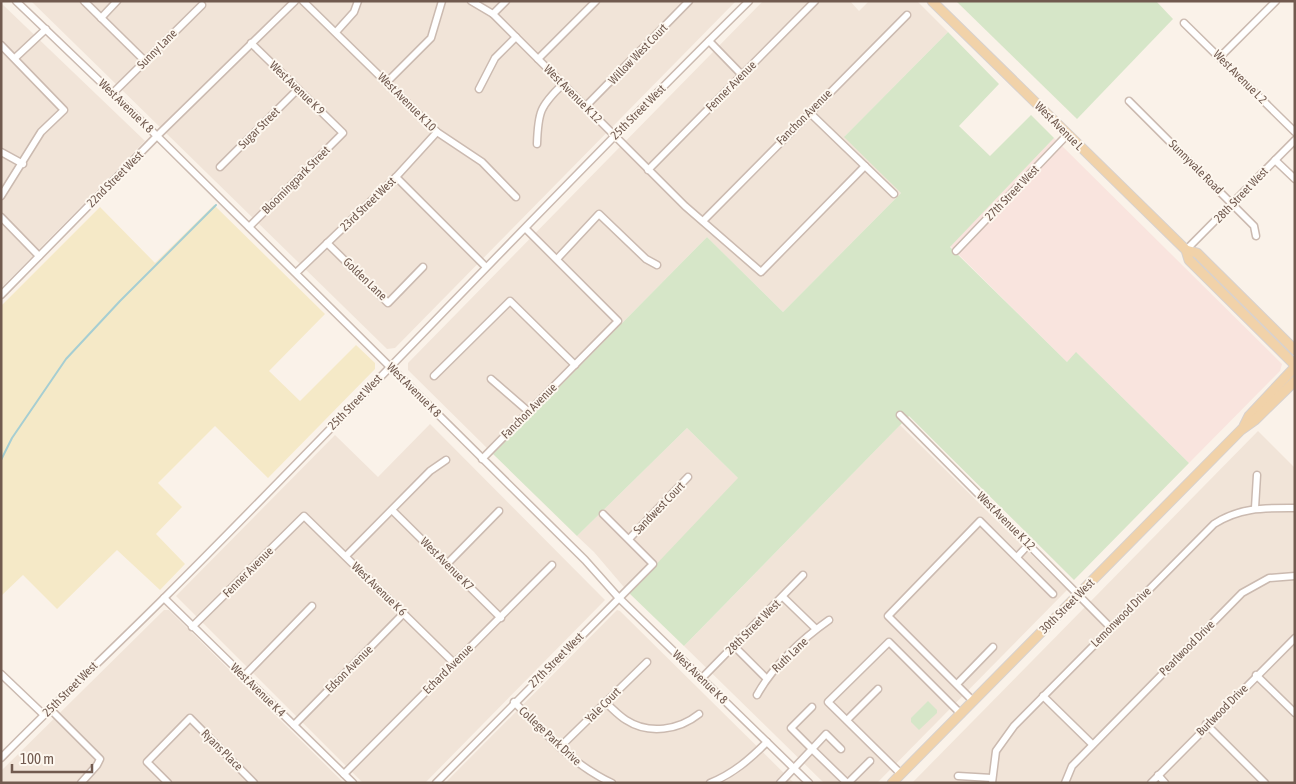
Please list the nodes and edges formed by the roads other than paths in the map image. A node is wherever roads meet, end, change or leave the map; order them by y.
1 (16, 1) edge
2 (84, 1) edge
3 (117, 1) edge
4 (295, 1) edge
5 (303, 1) edge
6 (358, 1) edge
7 (442, 1) edge
8 (471, 1) edge
9 (506, 1) edge
10 (596, 1) edge
11 (689, 1) edge
12 (750, 1) edge
13 (815, 1) edge
14 (932, 1) edge
15 (1276, 1) edge
16 (202, 5) dead end
17 (493, 14) junction
18 (907, 15) dead end
19 (101, 18) junction
20 (1184, 23) dead end
21 (46, 29) junction
22 (336, 32) junction
23 (516, 37) junction
24 (709, 41) junction
25 (251, 43) junction
26 (1, 45) edge
27 (15, 58) junction
28 (1220, 58) junction
29 (538, 59) junction
30 (145, 61) junction
31 (742, 75) junction
32 (387, 82) junction
33 (563, 84) junction
34 (298, 89) junction
35 (479, 89) dead end
36 (113, 93) junction
37 (1129, 101) dead end
38 (586, 106) junction
39 (809, 112) junction
40 (437, 132) junction
41 (1295, 132) edge
42 (343, 133) joint
43 (1067, 135) junction
44 (157, 136) junction
45 (613, 136) junction
46 (1295, 140) edge
47 (537, 144) dead end
48 (1, 152) edge
49 (1275, 160) junction
50 (23, 164) junction
51 (866, 166) junction
52 (220, 168) dead end
53 (648, 170) junction
54 (396, 176) junction
55 (1295, 179) edge
56 (894, 194) dead end
57 (1, 196) edge
58 (516, 198) dead end
59 (1232, 204) junction
60 (1, 217) edge
61 (703, 221) junction
62 (249, 227) junction
63 (526, 229) junction
64 (1256, 236) dead end
65 (327, 243) junction
66 (956, 250) dead end
67 (1186, 250) junction
68 (40, 256) junction
69 (557, 259) junction
70 (657, 265) dead end
71 (423, 267) dead end
72 (486, 267) junction
73 (296, 273) junction
74 (1, 295) edge
75 (1295, 350) edge
76 (575, 365) junction
77 (390, 366) junction
78 (1295, 366) edge
79 (434, 376) dead end
80 (491, 379) dead end
81 (1295, 381) edge
82 (529, 412) junction
83 (900, 415) dead end
84 (1241, 430) junction
85 (482, 459) junction
86 (446, 460) dead end
87 (1257, 475) dead end
88 (688, 477) dead end
89 (1255, 508) junction
90 (1295, 508) edge
91 (392, 510) junction
92 (499, 511) dead end
93 (603, 514) dead end
94 (304, 516) joint
95 (629, 539) junction
96 (1029, 544) junction
97 (346, 556) junction
98 (1017, 557) junction
99 (447, 564) junction
100 (552, 565) dead end
101 (803, 575) dead end
102 (1295, 576) edge
103 (1053, 594) dead end
104 (1078, 594) junction
105 (618, 597) junction
106 (783, 597) junction
107 (164, 598) junction
108 (312, 606) dead end
109 (404, 613) junction
110 (501, 618) junction
111 (829, 620) dead end
112 (192, 627) junction
113 (1110, 628) junction
114 (816, 629) junction
115 (1295, 638) edge
116 (734, 646) junction
117 (994, 648) dead end
118 (646, 662) dead end
119 (454, 663) junction
120 (1, 674) edge
121 (1256, 675) junction
122 (244, 676) junction
123 (702, 678) junction
124 (766, 678) junction
125 (956, 684) junction
126 (878, 689) dead end
127 (756, 695) dead end
128 (1044, 696) junction
129 (973, 701) junction
130 (514, 702) junction
131 (605, 702) junction
132 (49, 708) junction
133 (812, 708) dead end
134 (1295, 713) edge
135 (699, 714) dead end
136 (961, 714) junction
137 (44, 715) junction
138 (847, 720) junction
139 (1206, 724) junction
140 (294, 725) junction
141 (768, 742) junction
142 (1092, 744) junction
143 (560, 748) junction
144 (812, 749) junction
145 (841, 749) dead end
146 (1, 758) edge
147 (870, 761) dead end
148 (794, 768) junction
149 (344, 774) junction
150 (900, 774) junction
151 (958, 776) dead end
152 (1158, 776) junction
153 (598, 780) edge
154 (992, 780) edge
155 (81, 783) edge
156 (168, 783) edge
157 (254, 783) edge
158 (353, 783) edge
159 (436, 783) edge
160 (612, 783) edge
161 (710, 783) edge
162 (780, 783) edge
163 (809, 783) edge
164 (847, 783) edge
165 (892, 783) edge
166 (1065, 783) edge
167 (1151, 783) edge
168 (1165, 783) edge
169 (1265, 783) edge

1 - 21 street, West Avenue K 8
2 - 19 street
3 - 19 street
4 - 25 street, 22nd Street West
5 - 22 street, West Avenue K 10
6 - 22 street
7 - 32 street
8 - 17 street, West Avenue K 12
9 - 17 street
10 - 29 street
11 - 38 street, Willow West Court
12 - 24 street, 25th Street West
13 - 31 street, Fenner Avenue
14 - 43 main road, West Avenue L
15 - 28 street
16 - 30 street, Sunny Lane
17 - 23 street, West Avenue K 12
18 - 39 street, Fanchon Avenue
19 - 30 street
20 - 28 street, West Avenue L 2
21 - 27 street
21 - 36 street, West Avenue K 8
22 - 32 street, West Avenue K 10
23 - 29 street, West Avenue K 12
23 - 35 street
24 - 31 street
24 - 45 street, 25th Street West
25 - 34 street, West Avenue K 9
25 - 44 street, 22nd Street West
26 - 27 street
27 - 50 street
28 - 41 street, West Avenue L 2
29 - 33 street, West Avenue K 12
30 - 36 street, Sunny Lane
31 - 53 street, Fenner Avenue
32 - 40 street, West Avenue K 10
33 - 38 street, West Avenue K 12
33 - 47 street
34 - 42 street, West Avenue K 9
34 - 52 street, Sugar Street
36 - 44 street, West Avenue K 8
37 - 59 street, Sunnyvale Road
38 - 45 street, West Avenue K 12
39 - 51 street
39 - 61 street, Fanchon Avenue
40 - 54 street, 23rd Street West
40 - 58 street, West Avenue K 10
42 - 62 street, Bloomingpark Street
43 - 66 street, 27th Street West
43 - 67 main road, West Avenue L
44 - 62 street, West Avenue K 8
44 - 68 street, 22nd Street West
45 - 53 street, West Avenue K 12
45 - 63 street, 25th Street West
46 - 49 street, 28th Street West
48 - 50 street
49 - 55 street
49 - 59 street, 28th Street West
50 - 57 street
51 - 56 street
51 - 61 street, West Avenue K 12
53 - 61 street, West Avenue K 12
54 - 65 street, 23rd Street West
54 - 72 street
59 - 64 street, Sunnyvale Road
59 - 67 street, 28th Street West
60 - 68 street
62 - 73 street, West Avenue K 8
63 - 69 street
63 - 72 street, 25th Street West
65 - 71 street, Golden Lane
65 - 73 street, 23rd Street West
67 - 75 main road, West Avenue L
67 - 78 main road, West Avenue L
68 - 74 street, 22nd Street West
69 - 70 street
69 - 76 street, Fanchon Avenue
72 - 77 street, 25th Street West
73 - 77 street, West Avenue K 8
76 - 79 street
76 - 82 street, Fanchon Avenue
77 - 85 street, West Avenue K 8
77 - 107 street, 25th Street West
78 - 84 main road, 30th Street West
80 - 82 street
81 - 84 main road, 30th Street West
82 - 85 street, Fanchon Avenue
83 - 96 street, West Avenue K 12
84 - 104 main road, 30th Street West
85 - 105 street, West Avenue K 8
86 - 91 street
87 - 89 street
88 - 95 street, Sandwest Court
89 - 90 street, Lemonwood Drive
89 - 113 street, Lemonwood Drive
91 - 97 street
91 - 99 street, West Avenue K7
92 - 99 street
93 - 95 street
94 - 97 street, West Avenue K 6
94 - 112 street, Fenner Avenue
95 - 105 street, 27th Street West
96 - 98 street
96 - 104 street, West Avenue K 12
97 - 109 street, West Avenue K 6
98 - 103 street
98 - 125 street
99 - 110 street, West Avenue K7
100 - 110 street, Echard Avenue
101 - 106 street, 28th Street West
102 - 142 street, Pearlwood Drive
104 - 113 street, West Avenue K 12
104 - 129 main road, 30th Street West
105 - 123 street, West Avenue K 8
105 - 130 street, 27th Street West
106 - 114 street
106 - 116 street, 28th Street West
107 - 112 street, West Avenue K 4
107 - 132 street, 25th Street West
108 - 122 street
109 - 119 street, West Avenue K 6
109 - 140 street, Edson Avenue
110 - 119 street, Echard Avenue
111 - 114 street, Ruth Lane
112 - 122 street, West Avenue K 4
113 - 128 street, Lemonwood Drive
114 - 124 street, Ruth Lane
115 - 121 street, Burlwood Drive
116 - 123 street, 28th Street West
116 - 124 street
117 - 125 street
118 - 131 street, Yale Court
119 - 149 street, Echard Avenue
120 - 137 street
121 - 134 street
121 - 139 street, Burlwood Drive
122 - 140 street, West Avenue K 4
123 - 141 street, West Avenue K 8
124 - 127 street, Ruth Lane
125 - 129 street
126 - 138 street
128 - 142 street
128 - 154 street, Lemonwood Drive
129 - 136 main road, 30th Street West
130 - 143 street, College Park Drive
130 - 159 street, 27th Street West
131 - 135 street
131 - 143 street, Yale Court
132 - 137 street, 25th Street West
132 - 155 street
133 - 144 street
136 - 138 street
136 - 150 main road, 30th Street West
137 - 146 street, 25th Street West
138 - 150 street
139 - 152 street, Burlwood Drive
139 - 169 street
140 - 149 street, West Avenue K 4
141 - 148 street, West Avenue K 8
141 - 161 street
142 - 166 street, Pearlwood Drive
143 - 153 street, College Park Drive
144 - 145 street
144 - 148 street
144 - 164 street
147 - 164 street
148 - 162 street
148 - 163 street, West Avenue K 8
149 - 158 street, West Avenue K 4
150 - 165 main road, 30th Street West
151 - 154 street
152 - 167 street, Burlwood Drive
152 - 168 street
153 - 160 street, College Park Drive
156 - 157 street, Ryans Place

